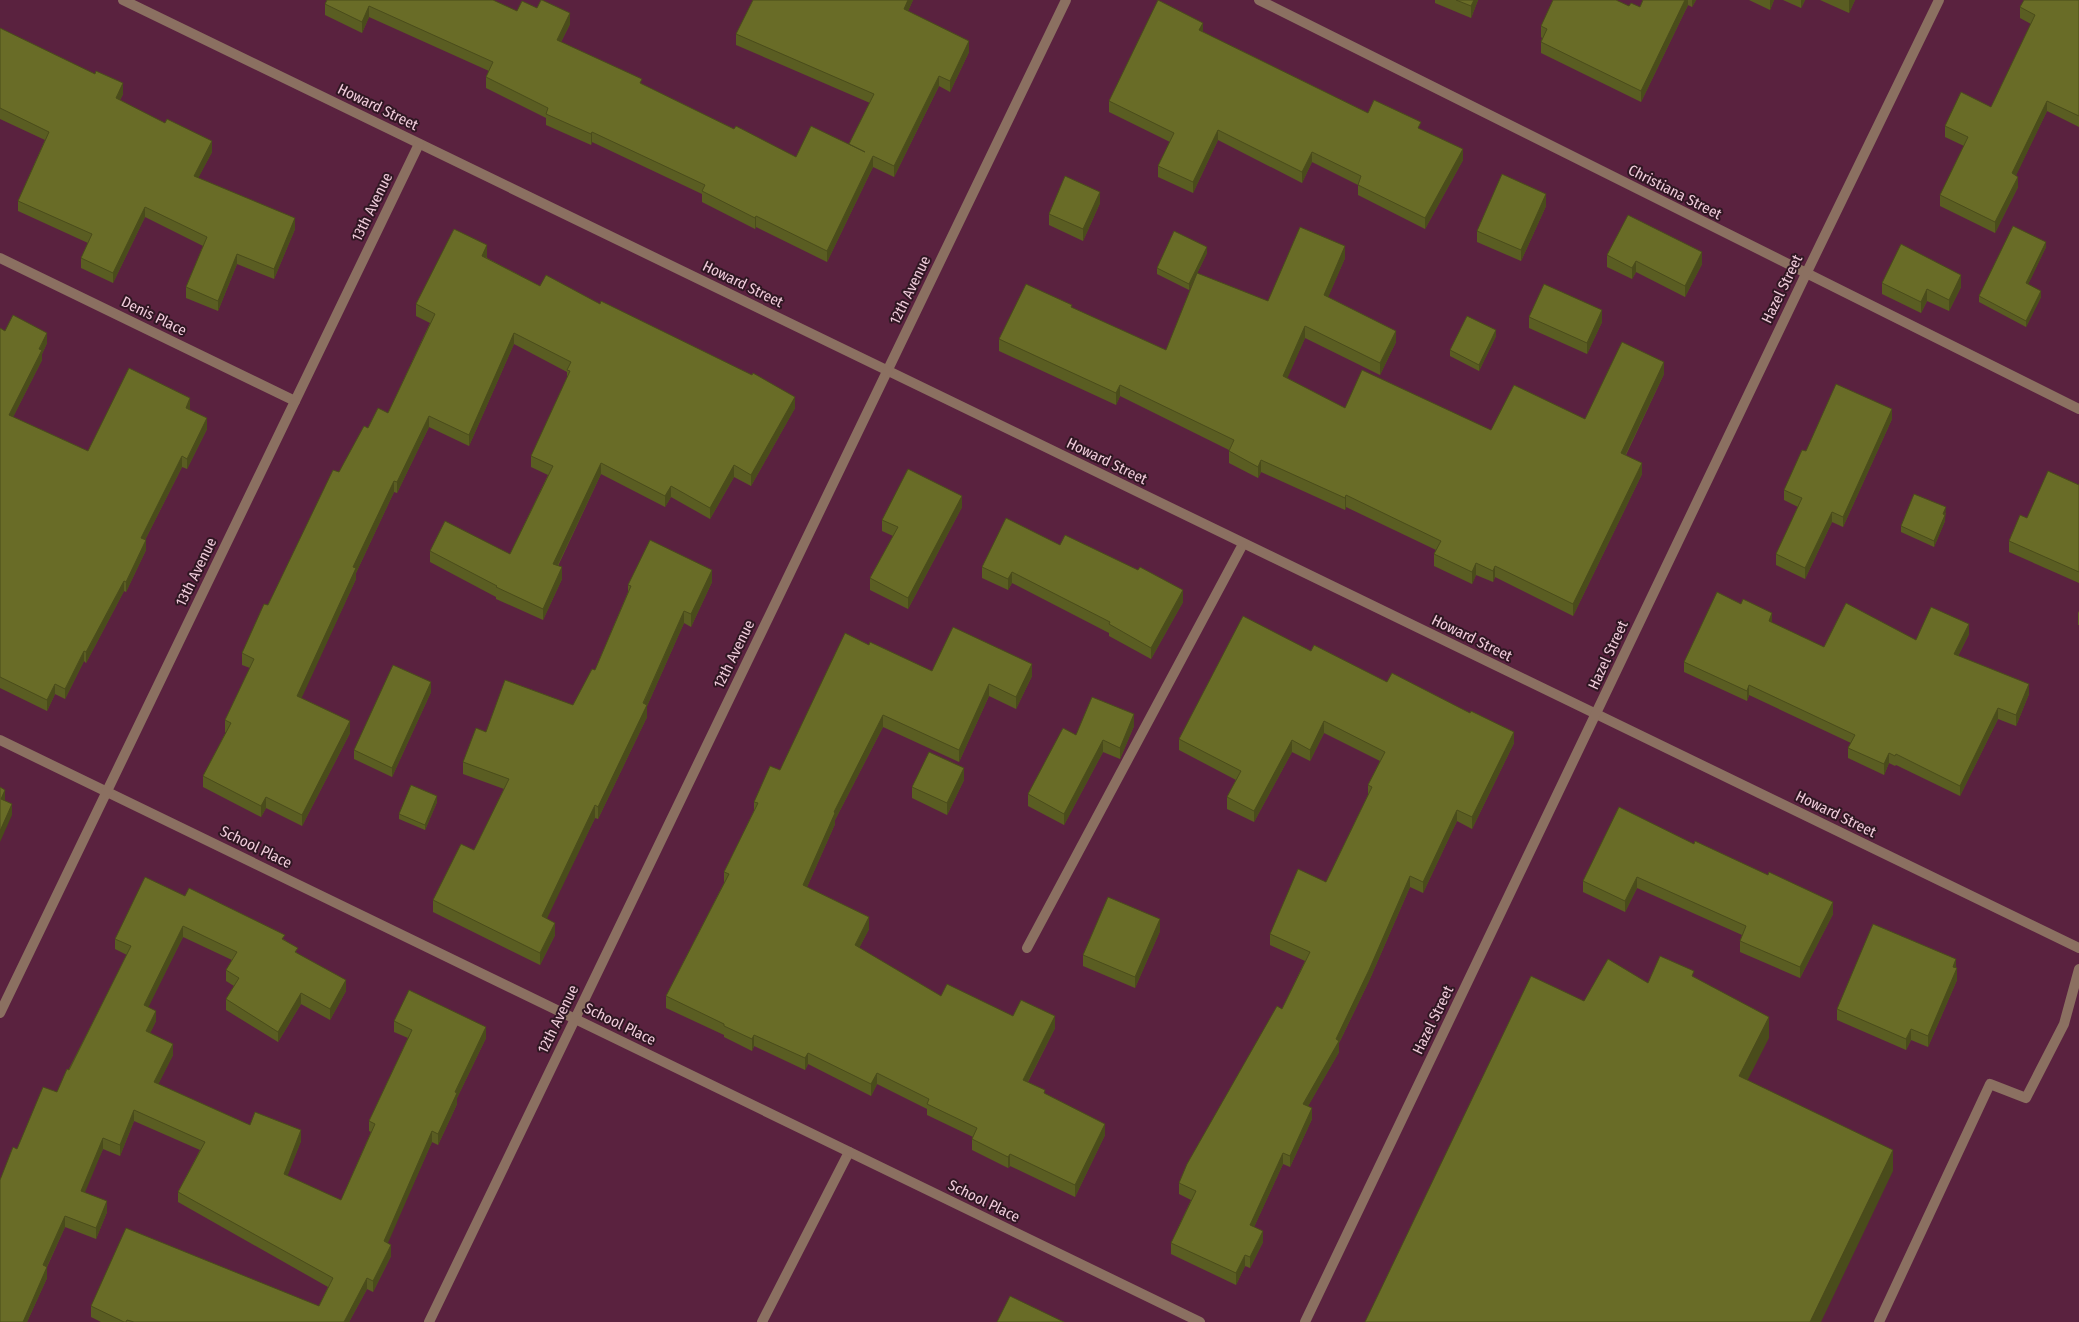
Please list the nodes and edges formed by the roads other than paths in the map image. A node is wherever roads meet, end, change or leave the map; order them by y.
1 (123, 0) edge
2 (1066, 0) edge
3 (1259, 0) edge
4 (1939, 0) edge
5 (419, 144) junction
6 (0, 258) edge
7 (1806, 274) junction
8 (887, 371) junction
9 (295, 401) junction
10 (2079, 409) edge
11 (1243, 544) junction
12 (1596, 715) junction
13 (0, 740) edge
14 (106, 792) junction
15 (1026, 948) dead end
16 (2079, 948) edge
17 (2079, 969) edge
18 (0, 1013) edge
19 (575, 1019) junction
20 (849, 1152) junction
21 (429, 1322) edge
22 (762, 1322) edge
23 (1200, 1322) edge
24 (1305, 1322) edge
25 (1879, 1322) edge

1 - 5 street, Howard Street
2 - 8 street, 12th Avenue
3 - 7 street, Christiana Street
4 - 7 street, Hazel Street
5 - 8 street, Howard Street
5 - 9 street, 13th Avenue
6 - 9 street, Denis Place
7 - 10 street, Christiana Street
7 - 12 street, Hazel Street
8 - 11 street, Howard Street
8 - 19 street, 12th Avenue
9 - 14 street, 13th Avenue
11 - 12 street, Howard Street
11 - 15 street
12 - 16 street, Howard Street
12 - 24 street, Hazel Street
13 - 14 street, School Place
14 - 18 street, 13th Avenue
14 - 19 street, School Place
17 - 25 street
19 - 20 street, School Place
19 - 21 street, 12th Avenue
20 - 22 street
20 - 23 street, School Place

